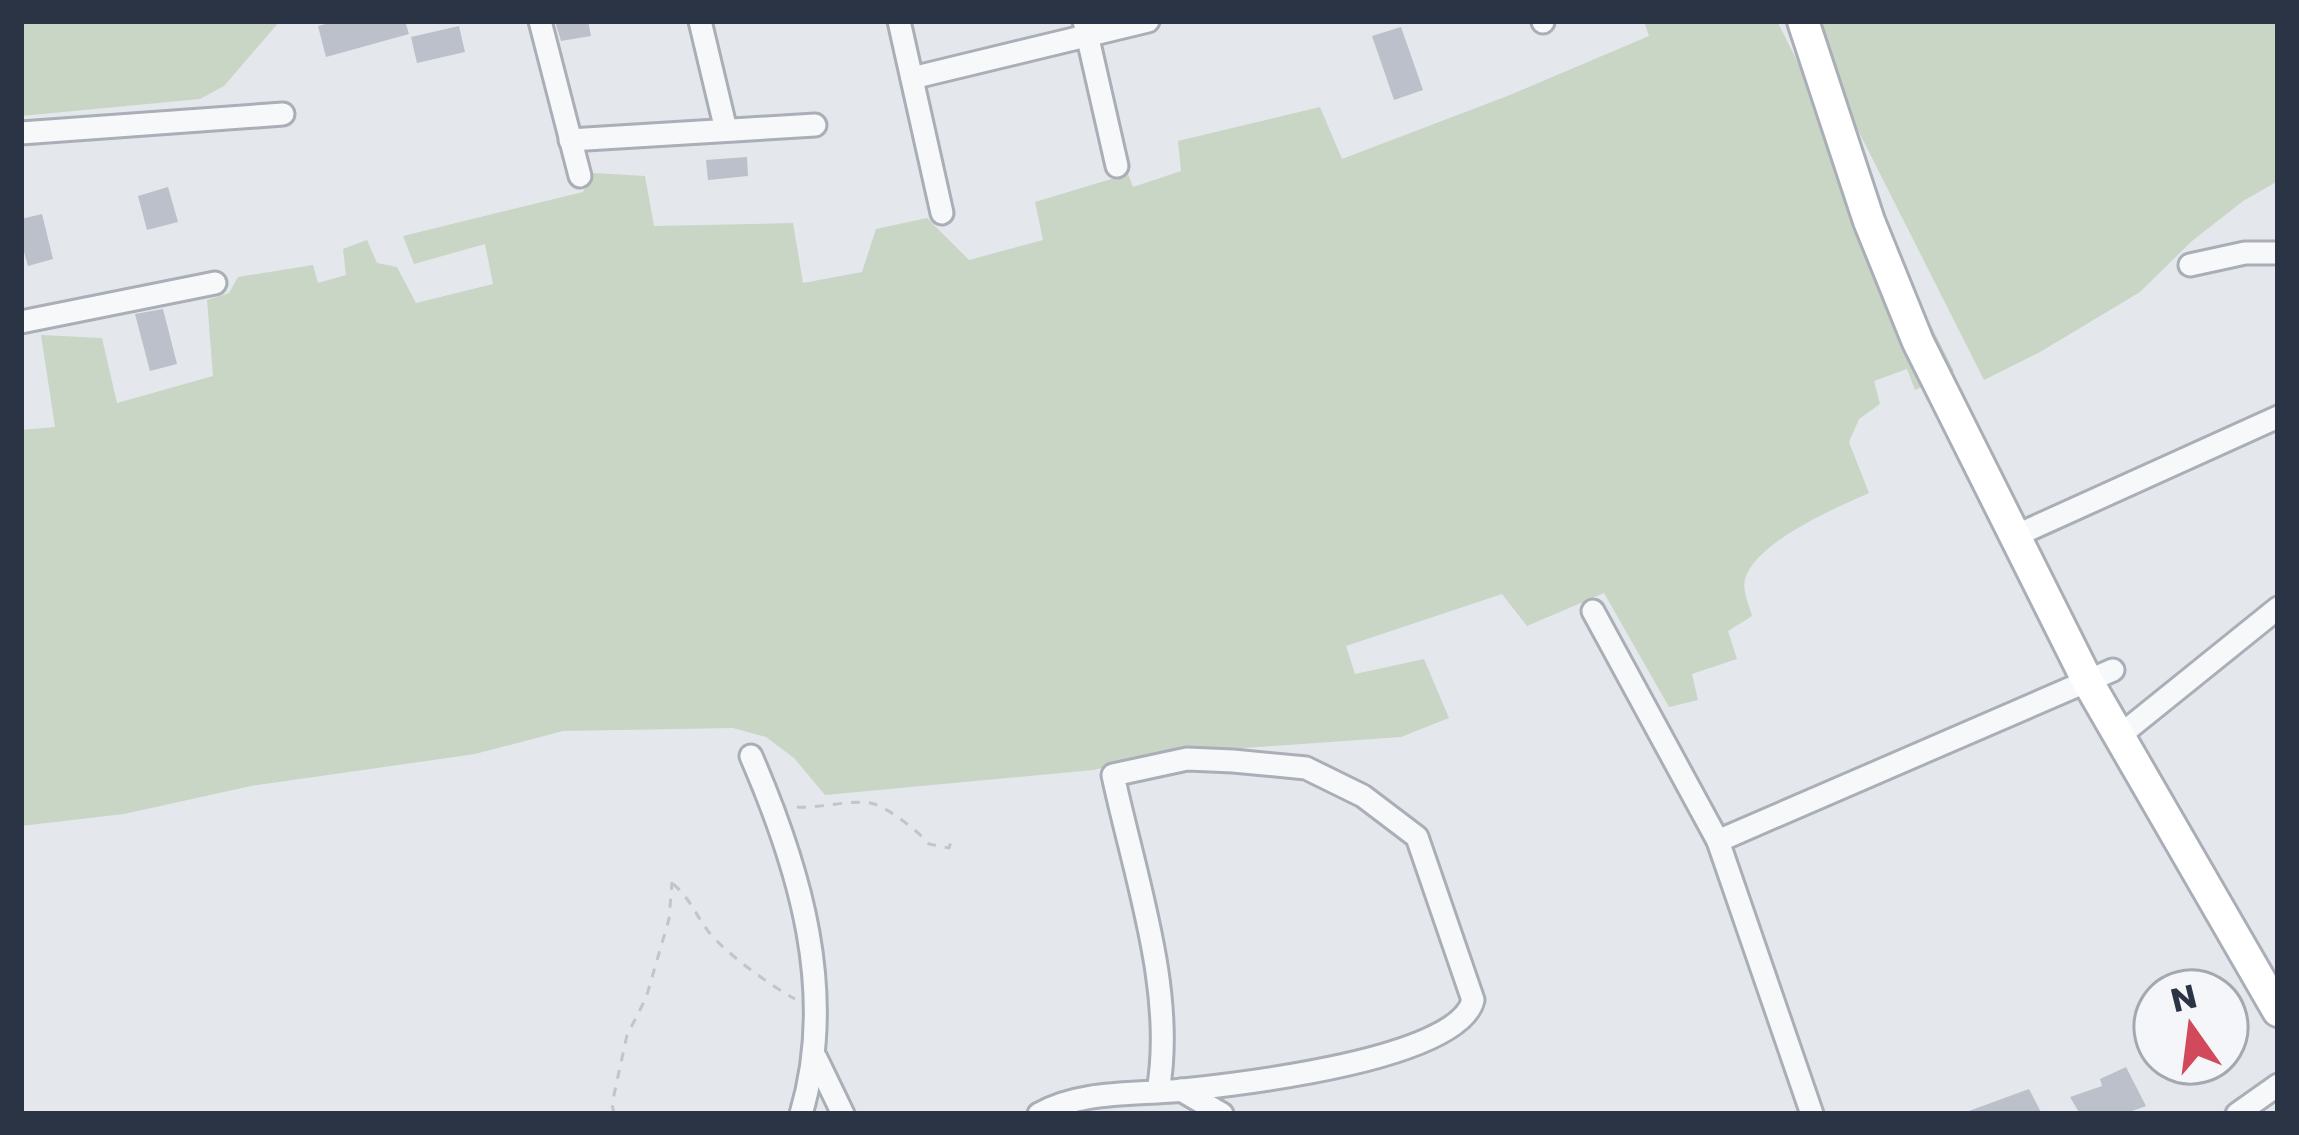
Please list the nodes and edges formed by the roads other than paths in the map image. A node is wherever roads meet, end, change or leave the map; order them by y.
1 (540, 21) edge
2 (700, 21) edge
3 (898, 21) edge
4 (1148, 21) edge
5 (1803, 21) edge
6 (1086, 28) edge
7 (912, 79) junction
8 (283, 114) dead end
9 (815, 125) dead end
10 (726, 130) junction
11 (21, 134) edge
12 (571, 140) junction
13 (1117, 166) dead end
14 (580, 176) dead end
15 (942, 212) dead end
16 (2278, 253) edge
17 (2189, 266) dead end
18 (214, 283) dead end
19 (21, 322) edge
20 (2278, 417) edge
21 (2014, 536) junction
22 (2278, 608) edge
23 (1593, 611) dead end
24 (2100, 676) junction
25 (2118, 737) junction
26 (751, 756) dead end
27 (1718, 841) junction
28 (2278, 1011) edge
29 (816, 1058) junction
30 (2278, 1085) edge
31 (1170, 1091) junction
32 (801, 1114) edge
33 (843, 1114) edge
34 (1039, 1114) edge
35 (1222, 1114) edge
36 (1812, 1114) edge
37 (2237, 1114) edge

1 - 12 street
2 - 10 street
3 - 7 street
4 - 6 street
5 - 21 street
6 - 7 street
6 - 13 street
7 - 15 street
8 - 11 street
9 - 10 street
10 - 12 street
12 - 14 street
16 - 17 street
18 - 19 street
20 - 21 street
21 - 24 street
22 - 25 street
23 - 27 street
24 - 25 street
24 - 27 street
25 - 28 street
26 - 29 street
27 - 36 street
29 - 32 street
29 - 33 street
30 - 37 street
31 - 31 street
31 - 34 street
31 - 35 street

